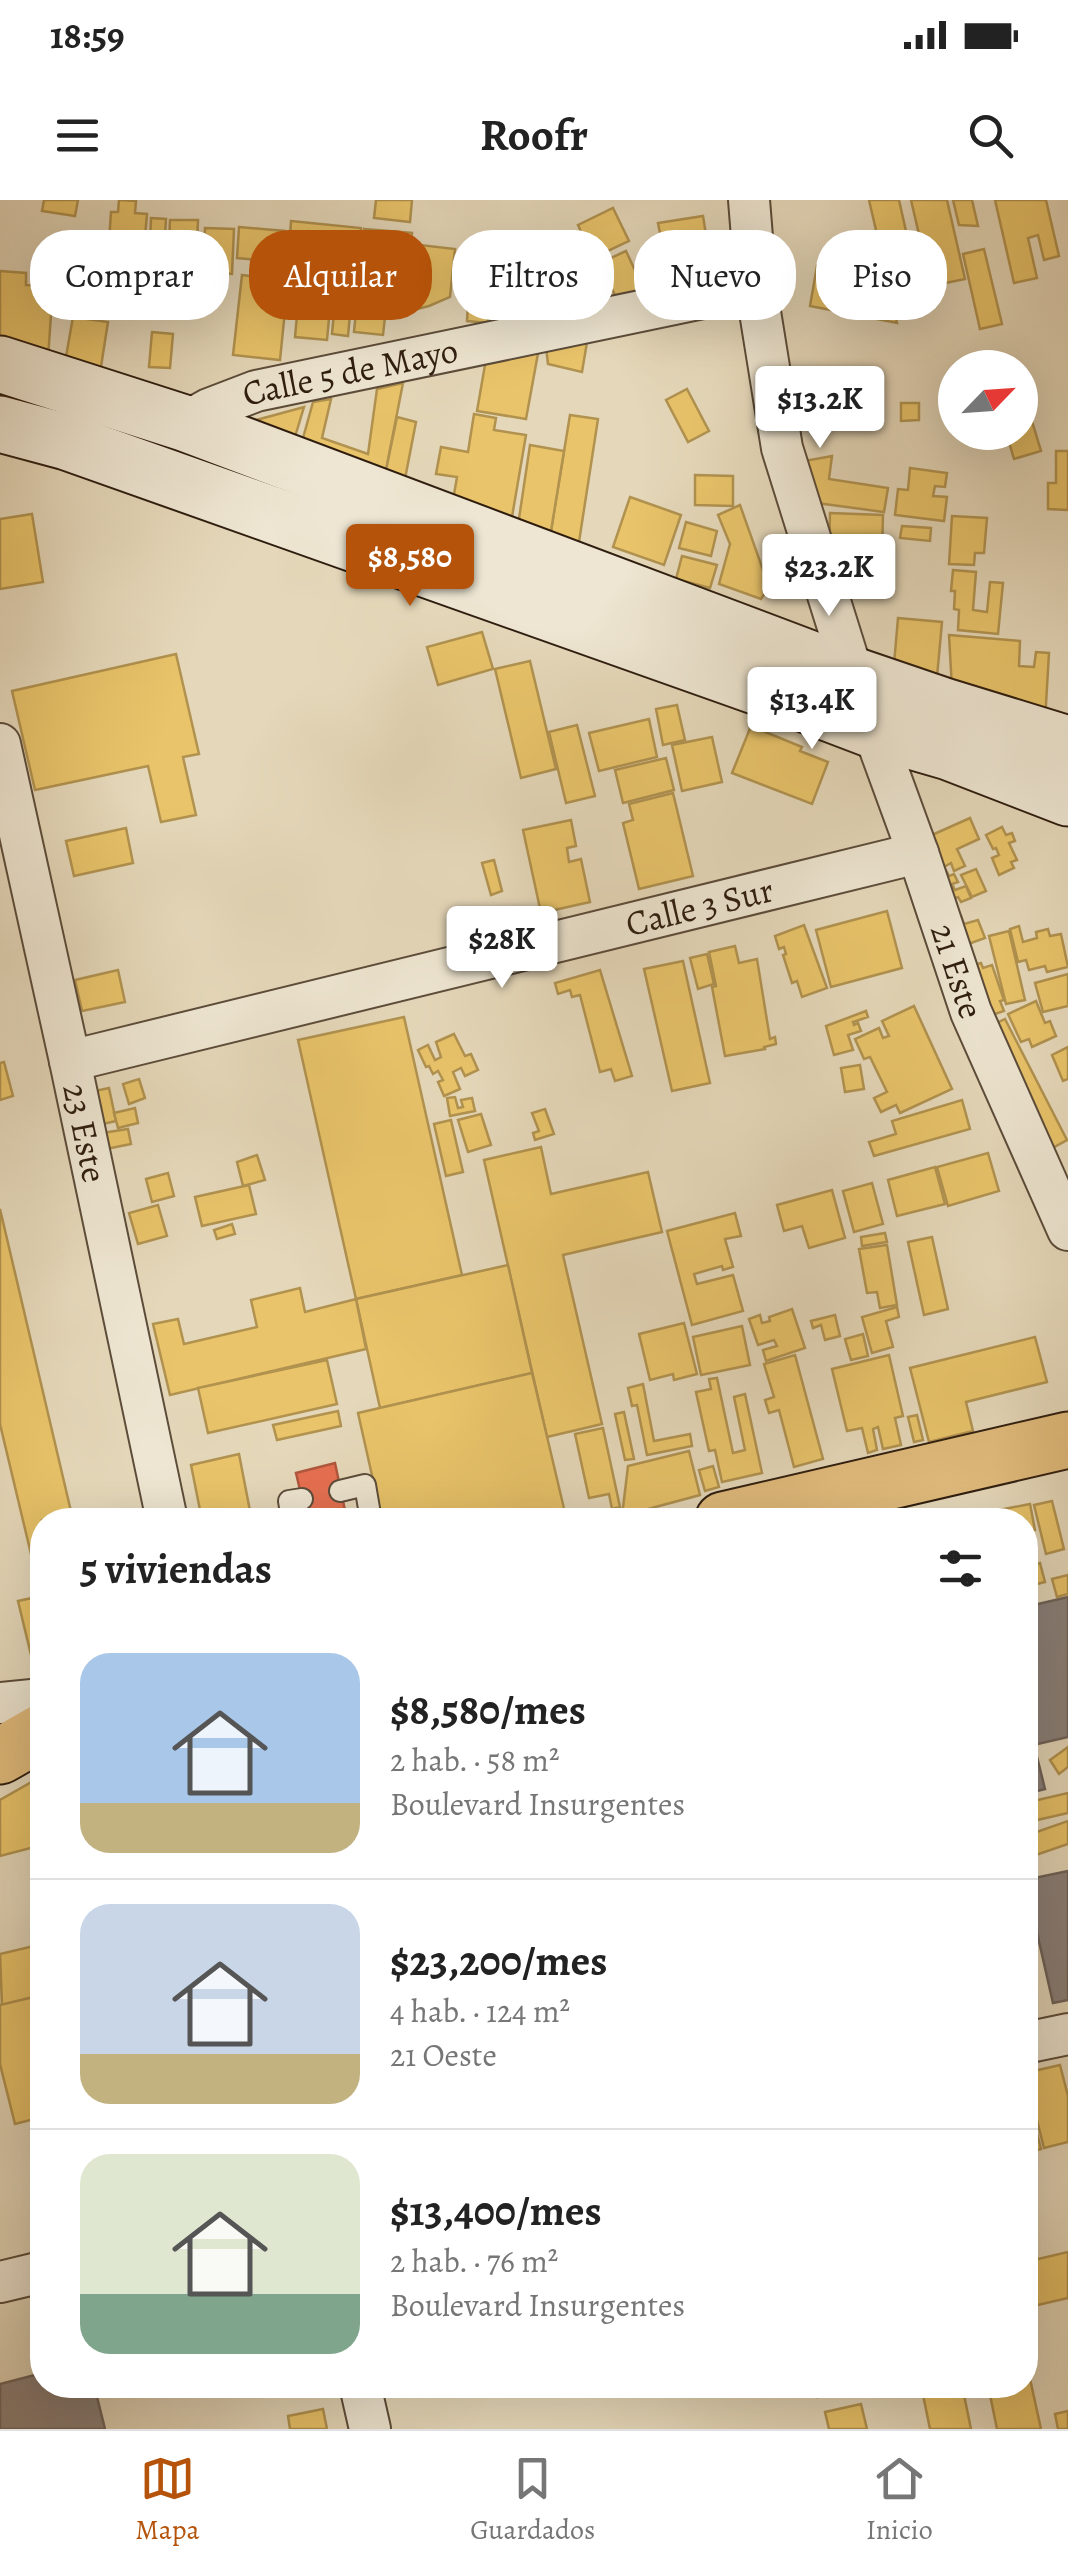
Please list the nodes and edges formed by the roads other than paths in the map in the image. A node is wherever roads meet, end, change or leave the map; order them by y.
1 (749, 200) edge
2 (751, 230) edge
3 (634, 313) edge
4 (761, 320) edge
5 (0, 364) edge
6 (184, 423) junction
7 (0, 424) edge
8 (864, 704) junction
9 (0, 744) edge
10 (1068, 744) edge
11 (1068, 798) edge
12 (918, 853) junction
13 (70, 1060) junction
14 (1068, 1230) edge
15 (1068, 1440) edge
16 (340, 1491) dead end
17 (302, 1498) dead end
18 (164, 1508) edge
19 (289, 1508) edge
20 (369, 1508) edge
21 (774, 1508) edge
22 (30, 1700) edge
23 (0, 1703) edge
24 (30, 1739) edge
25 (0, 1756) edge
26 (1068, 2034) edge
27 (1038, 2041) edge
28 (30, 2275) edge
29 (0, 2282) edge
30 (363, 2398) edge
31 (370, 2429) edge

1 - 2 street, 21 Este
3 - 6 street, Calle 5 de Mayo
4 - 8 street, 21 Este
5 - 6 main road
6 - 8 main road
7 - 8 main road
8 - 10 main road
8 - 11 main road
8 - 12 street, 21 Este
9 - 13 street, 23 Este
12 - 13 street, Calle 3 Sur
12 - 14 street, 21 Este
13 - 18 street, 23 Este
15 - 21 main road
16 - 20 lane
17 - 19 lane
22 - 23 street
24 - 25 main road
26 - 27 street
28 - 29 street
30 - 31 street

